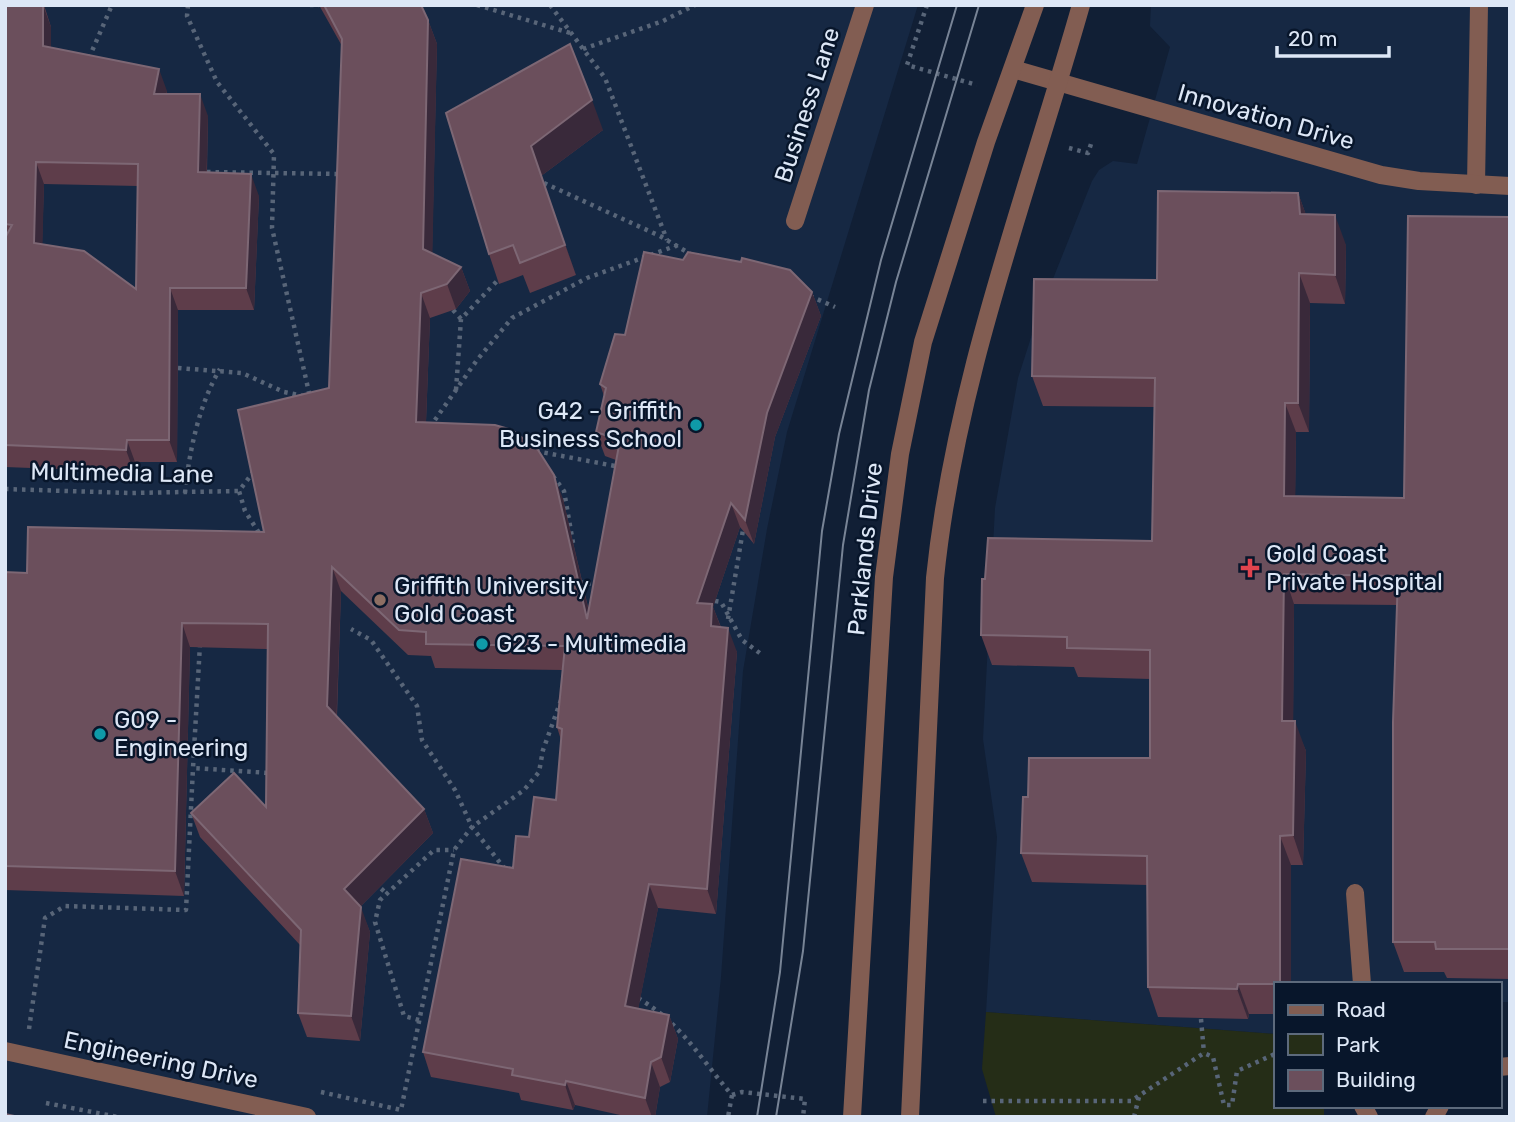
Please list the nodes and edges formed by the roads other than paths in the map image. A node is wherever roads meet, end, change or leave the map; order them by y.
1 (865, 5) edge
2 (1035, 5) edge
3 (1081, 5) edge
4 (1479, 5) edge
5 (1013, 69) junction
6 (1059, 82) junction
7 (1476, 184) junction
8 (1510, 186) edge
9 (795, 221) dead end
10 (1355, 893) dead end
11 (1362, 982) edge
12 (5, 1051) edge
13 (307, 1117) edge
14 (852, 1117) edge
15 (911, 1117) edge

1 - 9 street, Business Lane
2 - 5 street, Parklands Drive
3 - 6 street
4 - 7 street
5 - 6 street, Innovation Drive
5 - 14 street, Parklands Drive
6 - 7 street, Innovation Drive
6 - 15 street
7 - 8 street, Innovation Drive
10 - 11 street
12 - 13 street, Engineering Drive

